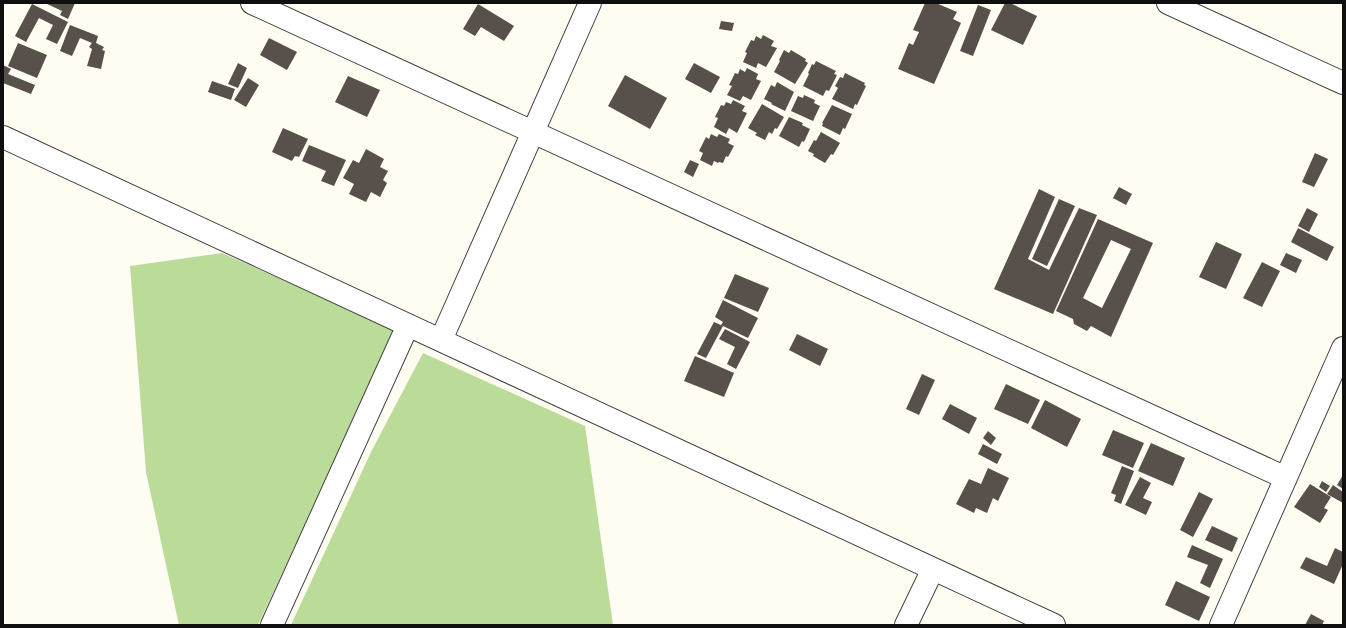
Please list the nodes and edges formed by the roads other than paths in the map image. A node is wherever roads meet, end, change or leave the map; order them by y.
1 (252, 3) edge
2 (590, 3) edge
3 (1168, 3) edge
4 (1343, 83) edge
5 (533, 131) junction
6 (3, 137) edge
7 (408, 325) junction
8 (441, 340) junction
9 (1343, 348) edge
10 (1286, 478) junction
11 (933, 569) junction
12 (272, 625) edge
13 (906, 625) edge
14 (1054, 625) edge
15 (1220, 625) edge

1 - 5 street
2 - 5 street
3 - 4 street
5 - 8 street
5 - 10 street
6 - 7 street
7 - 8 street
7 - 12 street
8 - 11 street
9 - 10 street
10 - 15 street
11 - 13 street
11 - 14 street

